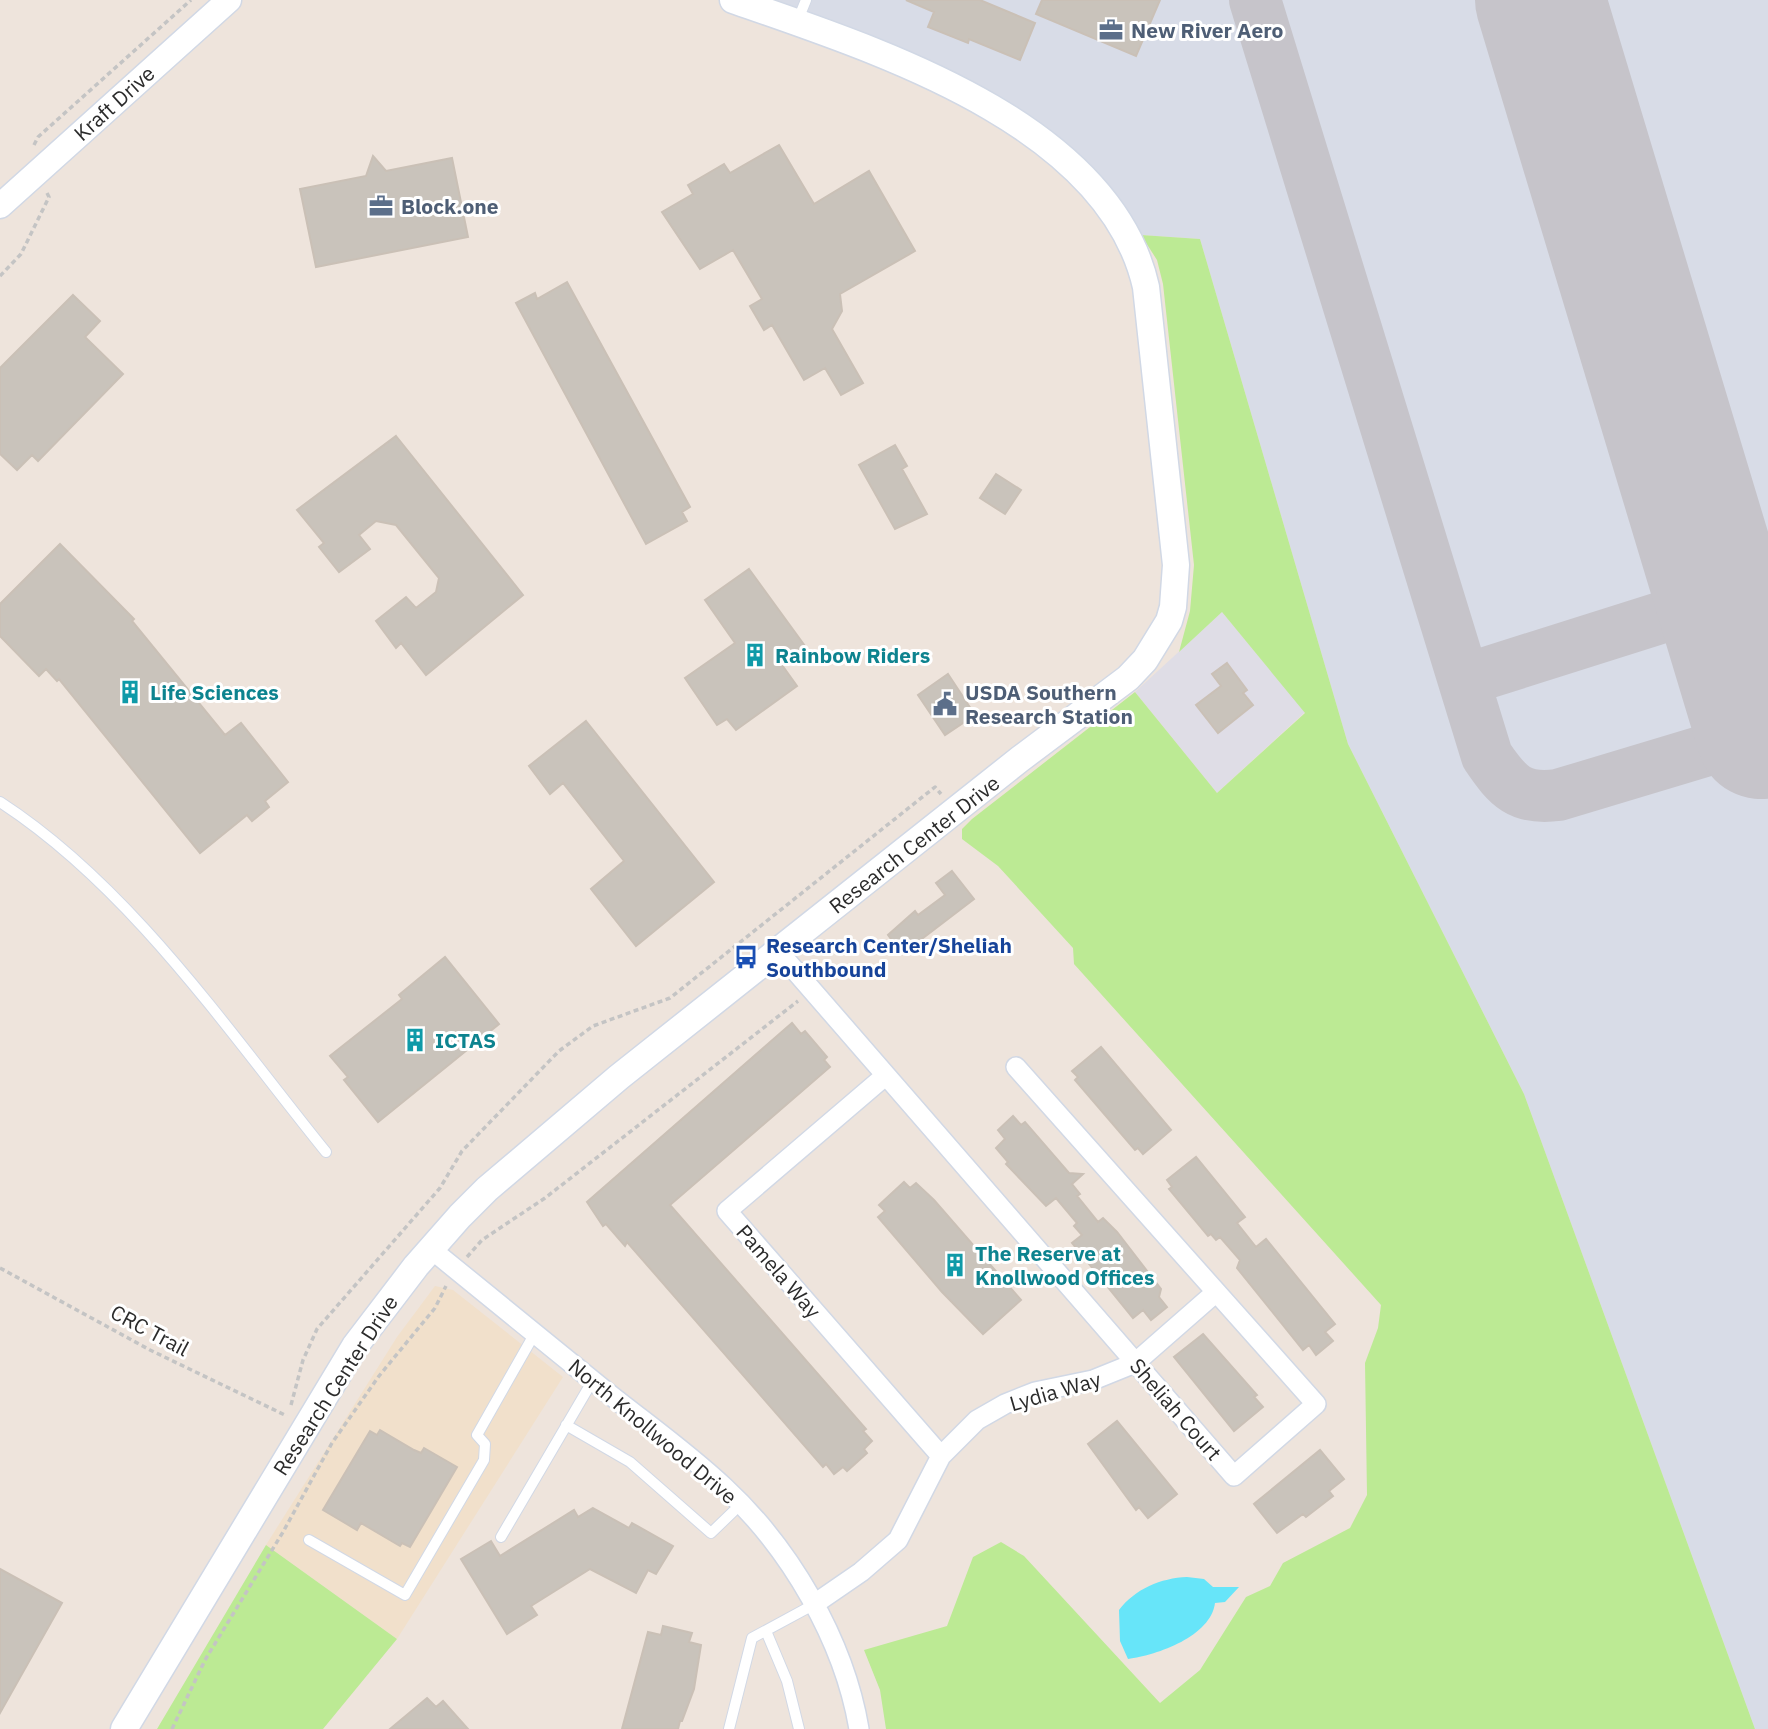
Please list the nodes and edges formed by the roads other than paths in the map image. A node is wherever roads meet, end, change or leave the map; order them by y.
1 (733, 0) edge
2 (227, 1) edge
3 (802, 11) edge
4 (0, 206) edge
5 (0, 802) edge
6 (778, 951) junction
7 (1016, 1067) dead end
8 (885, 1076) junction
9 (326, 1152) dead end
10 (431, 1249) junction
11 (1215, 1293) junction
12 (535, 1333) junction
13 (1135, 1363) junction
14 (593, 1380) junction
15 (566, 1425) junction
16 (941, 1456) junction
17 (741, 1504) junction
18 (500, 1537) dead end
19 (309, 1540) dead end
20 (813, 1605) junction
21 (766, 1630) junction
22 (124, 1729) edge
23 (729, 1729) edge
24 (799, 1729) edge
25 (859, 1729) edge

1 - 3 main road, Research Center Drive
2 - 4 street, Kraft Drive
3 - 6 main road, Research Center Drive
5 - 9 lane
6 - 8 street, Sheliah Court
6 - 10 main road, Research Center Drive
7 - 11 street, Sheliah Court
8 - 13 street, Sheliah Court
8 - 16 street, Pamela Way
10 - 12 street, North Knollwood Drive
10 - 22 main road, Research Center Drive
11 - 13 street, Lydia Way
11 - 13 street, Sheliah Court
12 - 14 street, North Knollwood Drive
12 - 19 lane
13 - 16 street, Lydia Way
14 - 15 lane
14 - 17 street, North Knollwood Drive
15 - 17 lane
15 - 18 lane
16 - 20 street, Lydia Way
17 - 20 street, North Knollwood Drive
20 - 21 lane
20 - 25 street, North Knollwood Drive
21 - 23 lane
21 - 24 lane

